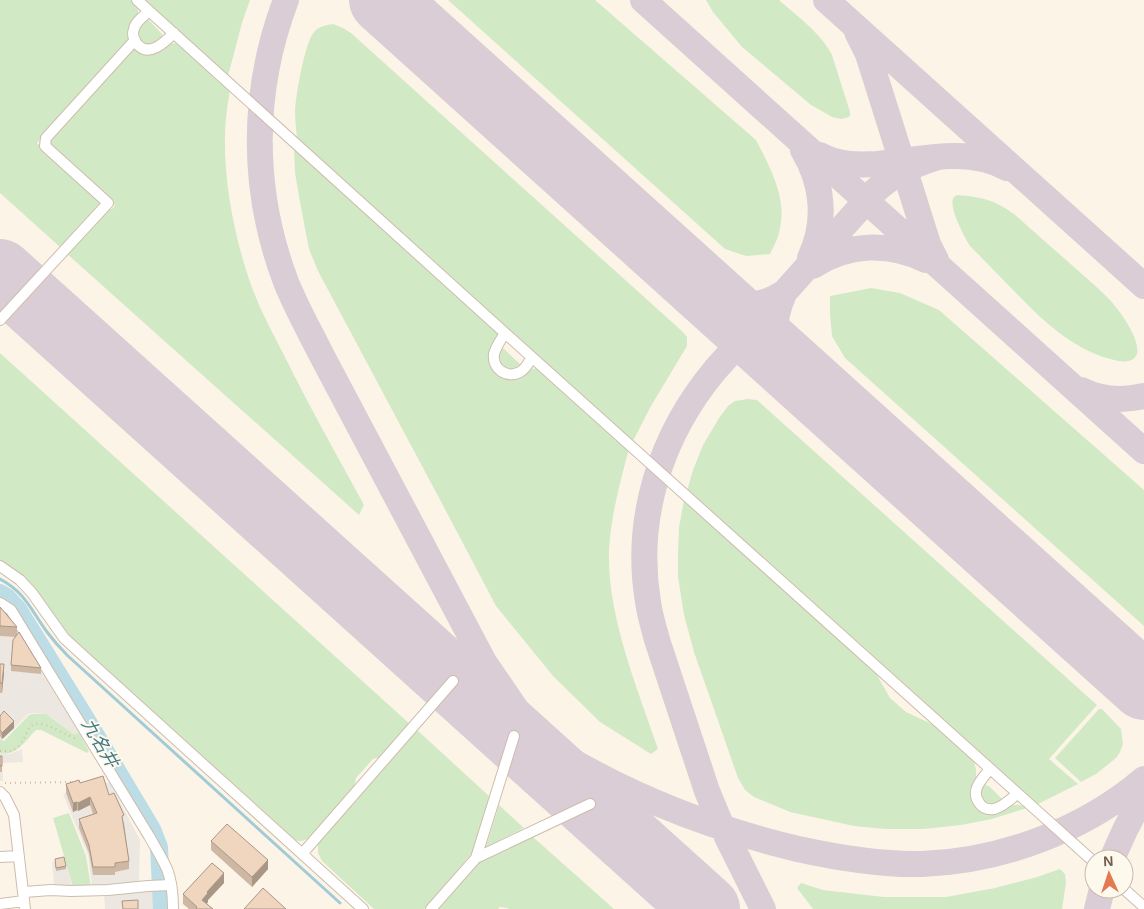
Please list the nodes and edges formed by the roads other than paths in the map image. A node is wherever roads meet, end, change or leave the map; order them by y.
1 (137, 0) edge
2 (149, 11) junction
3 (174, 33) junction
4 (135, 40) junction
5 (0, 320) edge
6 (505, 334) junction
7 (532, 357) junction
8 (0, 566) edge
9 (0, 603) edge
10 (453, 681) dead end
11 (514, 736) dead end
12 (990, 769) junction
13 (0, 792) edge
14 (1018, 794) junction
15 (590, 804) dead end
16 (1084, 853) edge
17 (302, 854) junction
18 (19, 856) junction
19 (0, 857) edge
20 (476, 858) junction
21 (171, 885) junction
22 (1134, 898) edge
23 (24, 901) edge
24 (0, 904) edge
25 (1144, 907) edge
26 (173, 909) edge
27 (363, 909) edge
28 (431, 909) edge

1 - 2 street
2 - 3 street
2 - 4 street
3 - 4 street
3 - 6 street
4 - 5 street
6 - 7 street
6 - 7 street
7 - 12 street
8 - 17 street
9 - 21 street
10 - 17 street
11 - 20 street
12 - 14 street
12 - 14 street
13 - 18 street
14 - 16 street
15 - 20 street
17 - 27 street
18 - 19 street
18 - 23 street
20 - 28 street
21 - 23 street
21 - 26 street
22 - 25 street
23 - 24 street

